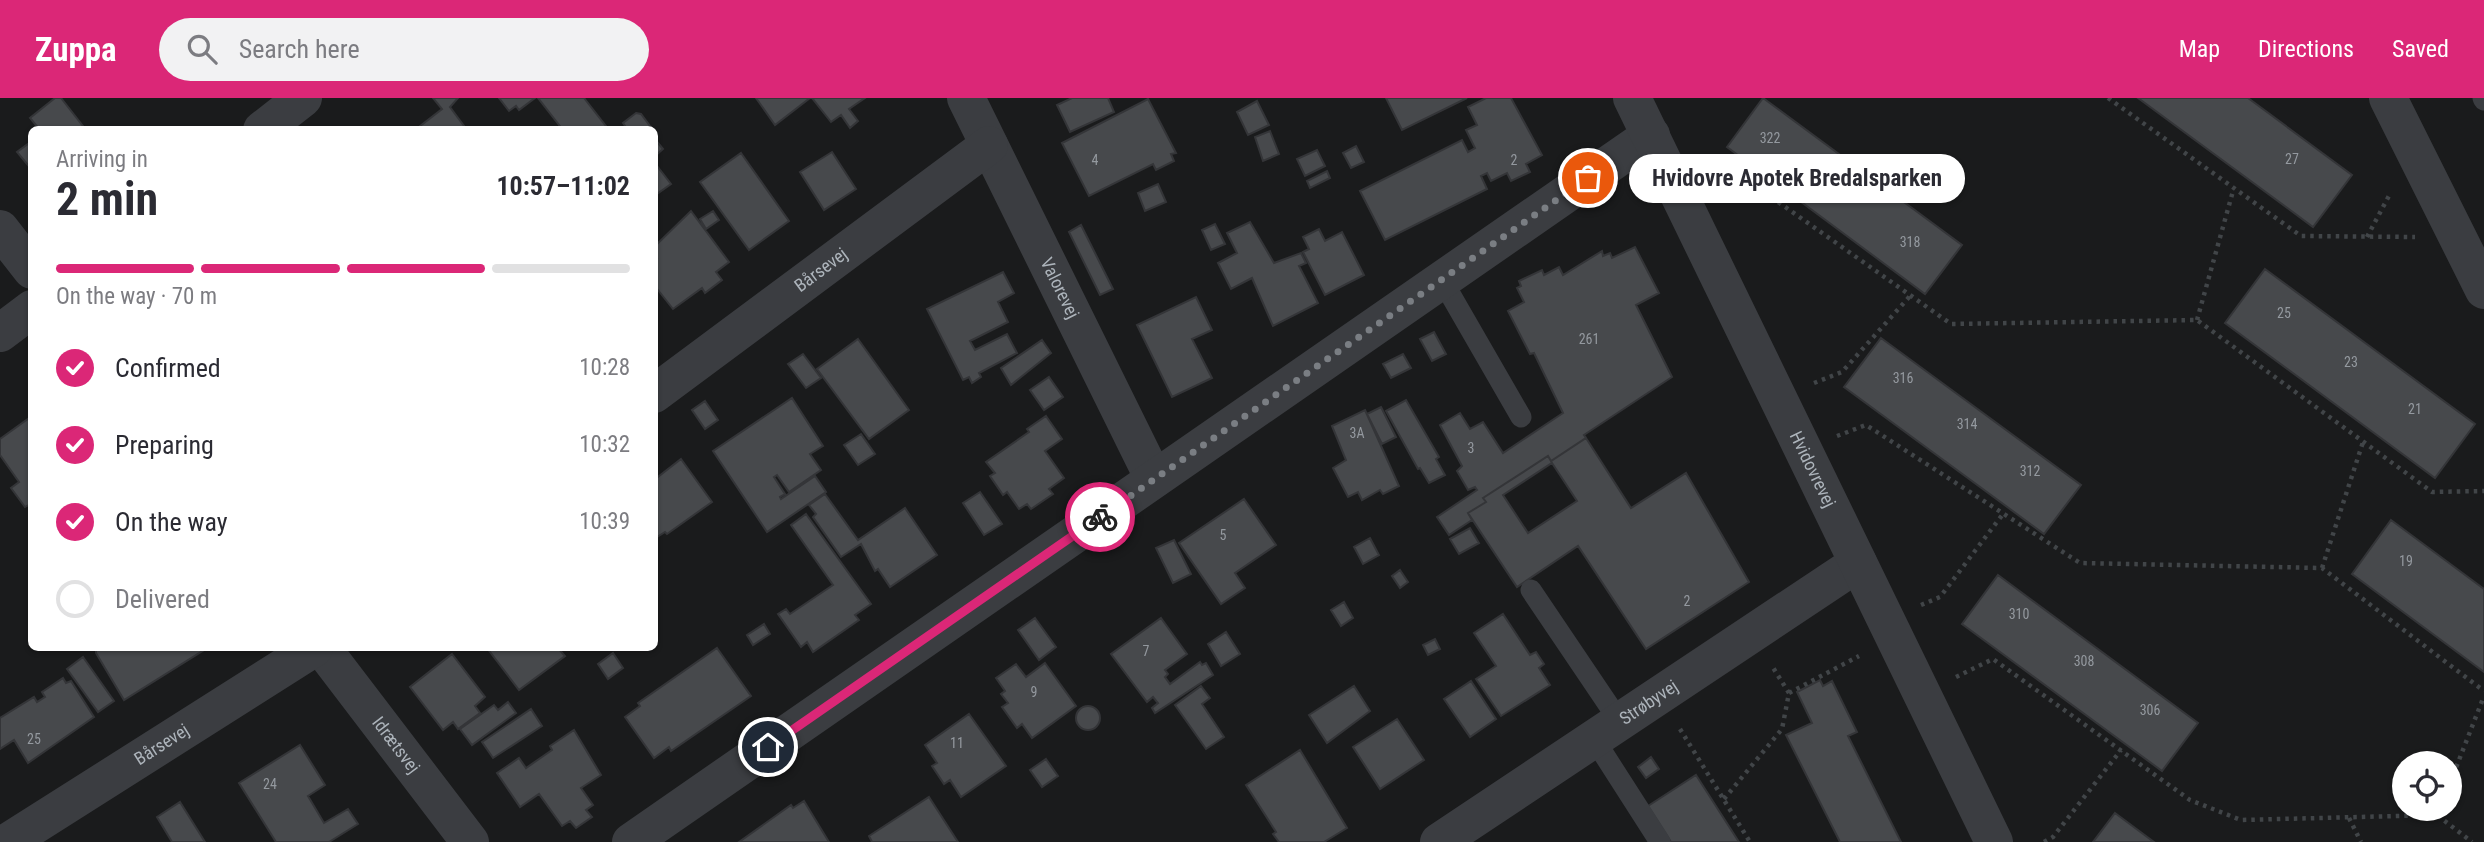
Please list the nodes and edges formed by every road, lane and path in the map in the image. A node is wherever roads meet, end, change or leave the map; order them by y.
1 (303, 98) edge
2 (966, 98) edge
3 (1632, 98) edge
4 (2108, 98) edge
5 (2388, 98) edge
6 (267, 126) edge
7 (1651, 135) junction
8 (989, 145) junction
9 (1677, 189) junction
10 (2233, 191) junction
11 (0, 229) edge
12 (2458, 238) junction
13 (28, 265) edge
14 (1442, 280) junction
15 (2484, 289) edge
16 (1910, 296) junction
17 (28, 312) edge
18 (2197, 320) junction
19 (0, 333) edge
20 (658, 391) edge
21 (1779, 397) junction
22 (1521, 417) dead end
23 (2363, 442) junction
24 (1804, 448) junction
25 (1154, 480) junction
26 (2484, 491) edge
27 (2003, 514) junction
28 (1858, 563) junction
29 (2322, 568) junction
30 (1531, 590) dead end
31 (1891, 629) junction
32 (309, 651) edge
33 (324, 651) edge
34 (1923, 693) junction
35 (2484, 694) edge
36 (1660, 696) junction
37 (1607, 730) junction
38 (2121, 750) junction
39 (2462, 752) edge
40 (1724, 799) junction
41 (2392, 817) edge
42 (2349, 818) junction
43 (2445, 821) edge
44 (8, 842) edge
45 (470, 842) edge
46 (631, 842) edge
47 (1439, 842) edge
48 (1660, 842) edge
49 (1750, 842) edge
50 (1994, 842) edge
51 (2044, 842) edge
52 (2361, 842) edge
53 (2472, 842) edge

1 - 6 street
2 - 8 street, Valorevej
3 - 7 street, Hvidovrevej
4 - 10 path
5 - 12 street
7 - 9 street, Hvidovrevej
7 - 14 street
8 - 20 street, Bårsevej
8 - 25 street, Valorevej
9 - 16 path
9 - 21 street, Hvidovrevej
10 - 12 path
10 - 18 path
11 - 13 street
12 - 15 street
14 - 22 lane
14 - 25 street
16 - 18 path
16 - 21 path
17 - 19 street
18 - 23 path
21 - 24 street, Hvidovrevej
23 - 26 path
23 - 29 path
24 - 27 path
24 - 28 street, Hvidovrevej
25 - 46 street
27 - 29 path
27 - 31 path
28 - 31 street, Hvidovrevej
28 - 36 street, Strøbyvej
29 - 35 path
30 - 37 lane
31 - 34 street, Hvidovrevej
31 - 40 path
32 - 44 street, Bårsevej
33 - 45 street, Idrætsvej
34 - 38 path
34 - 50 street, Hvidovrevej
35 - 39 path
36 - 37 street, Strøbyvej
36 - 40 path
37 - 47 street, Strøbyvej
37 - 48 lane
38 - 42 path
38 - 51 path
40 - 49 path
41 - 42 path
42 - 52 path
43 - 53 path

